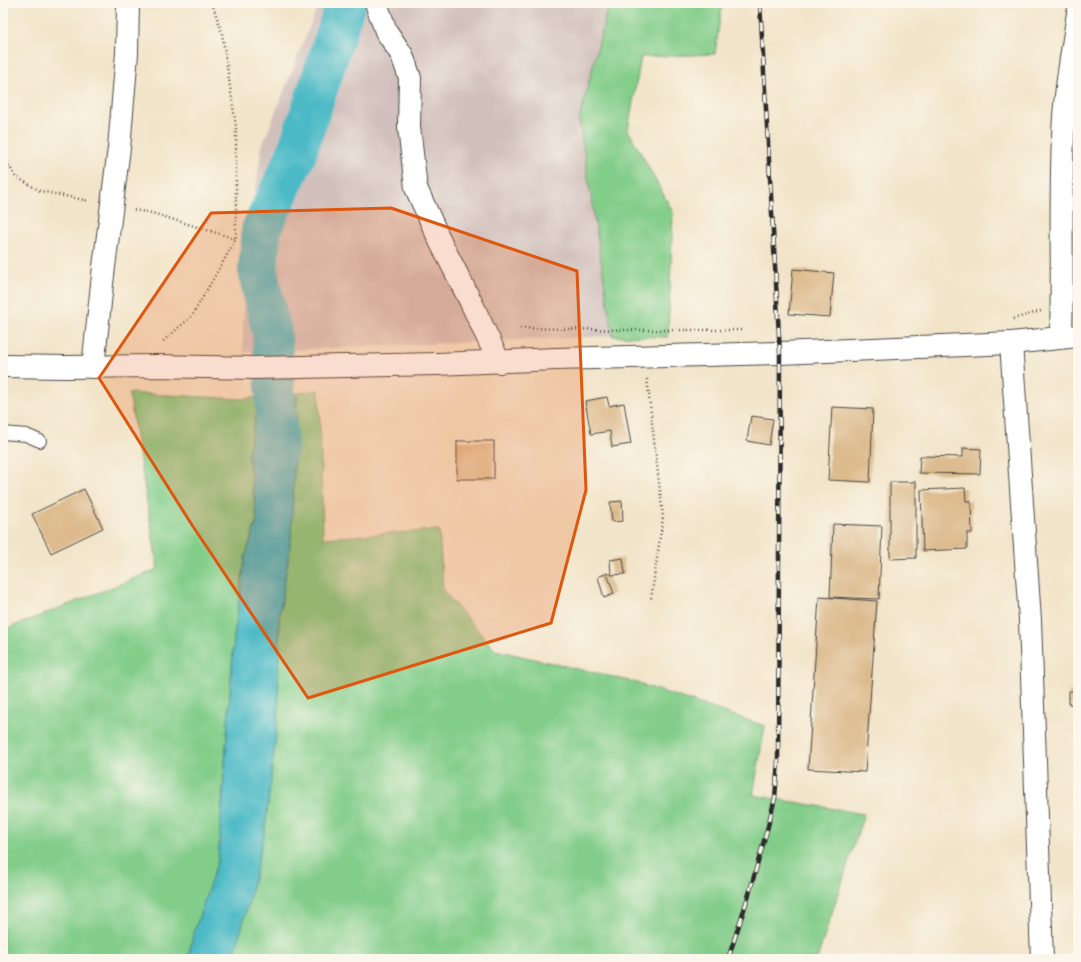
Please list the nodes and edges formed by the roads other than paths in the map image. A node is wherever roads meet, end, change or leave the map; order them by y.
1 (128, 3) edge
2 (378, 3) edge
3 (1078, 13) edge
4 (1073, 79) edge
5 (1070, 337) edge
6 (1012, 343) junction
7 (499, 362) junction
8 (3, 366) edge
9 (93, 367) junction
10 (3, 433) edge
11 (40, 441) dead end
12 (1042, 959) edge

1 - 9 street
2 - 7 street
3 - 4 street
4 - 5 street
5 - 6 street
6 - 7 street
6 - 12 street
7 - 9 street
8 - 9 street
10 - 11 lane

